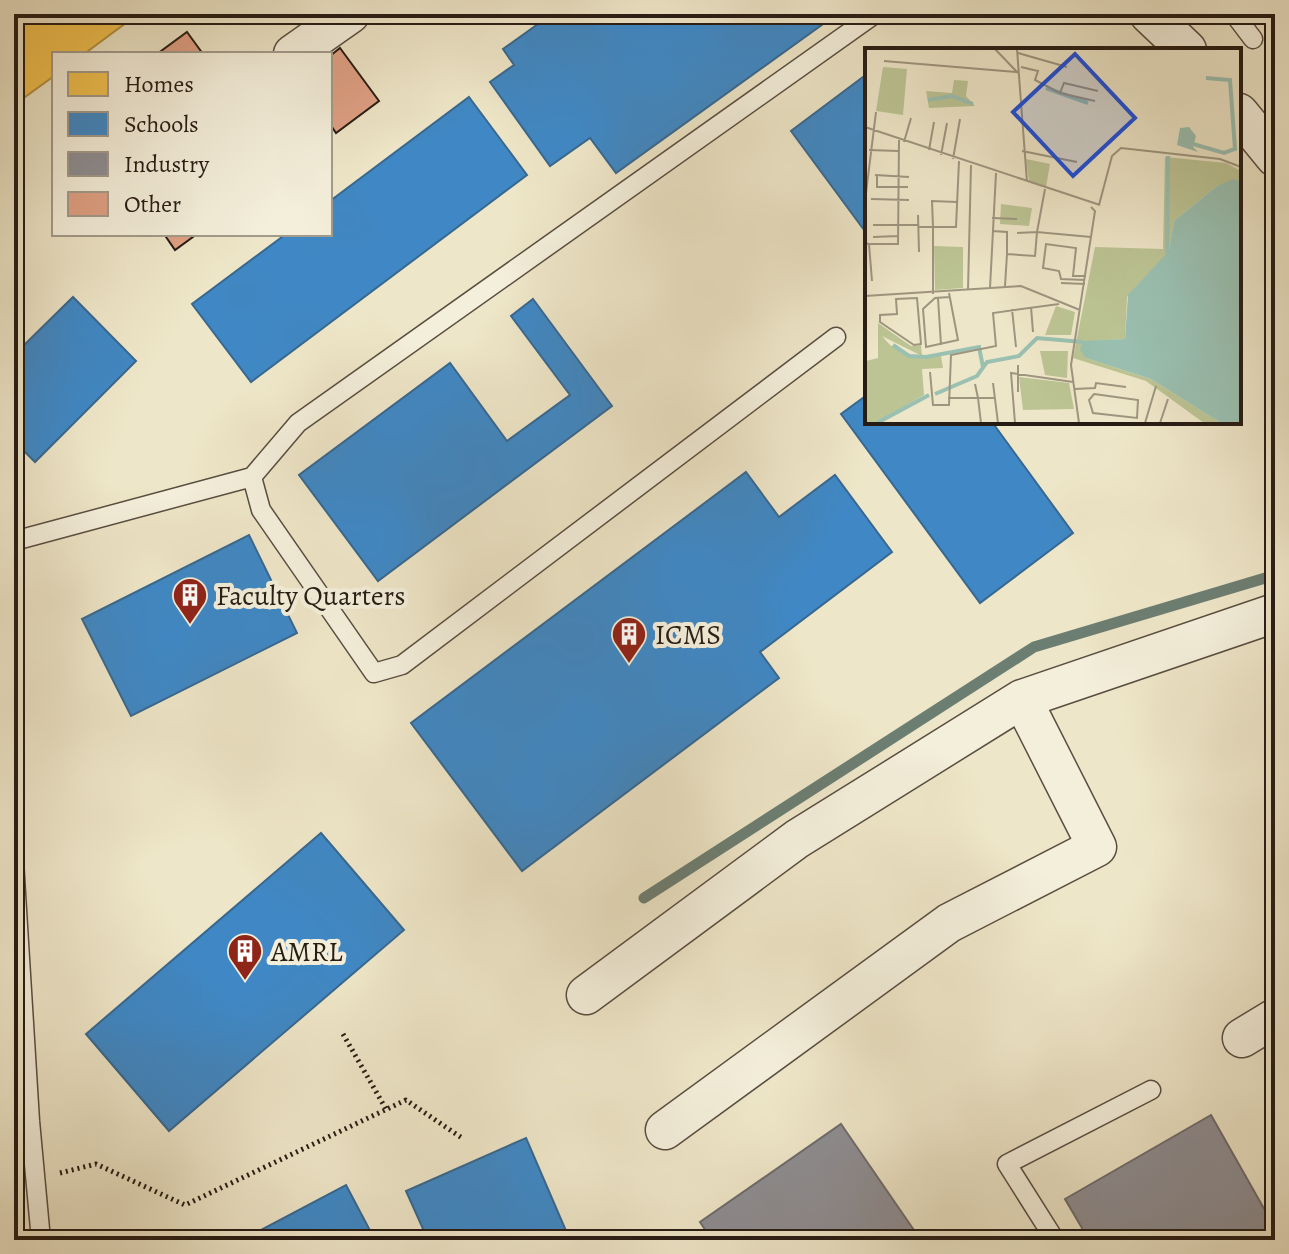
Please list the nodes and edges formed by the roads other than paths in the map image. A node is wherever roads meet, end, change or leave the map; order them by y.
1 (350, 14) edge
2 (875, 14) edge
3 (1149, 14) edge
4 (1234, 14) edge
5 (1253, 39) dead end
6 (1185, 48) edge
7 (296, 52) edge
8 (1241, 115) edge
9 (1275, 157) edge
10 (836, 337) dead end
11 (252, 477) junction
12 (14, 541) edge
13 (1275, 613) edge
14 (1022, 699) junction
15 (14, 861) edge
16 (586, 995) dead end
17 (1275, 1018) edge
18 (1242, 1038) dead end
19 (1151, 1090) dead end
20 (665, 1130) dead end
21 (41, 1240) edge
22 (1055, 1240) edge

1 - 7 street
2 - 11 lane
3 - 6 street
4 - 5 lane
8 - 9 street
10 - 11 lane
11 - 12 lane
13 - 14 street
14 - 16 street
14 - 20 street
15 - 21 lane
17 - 18 street
19 - 22 lane

